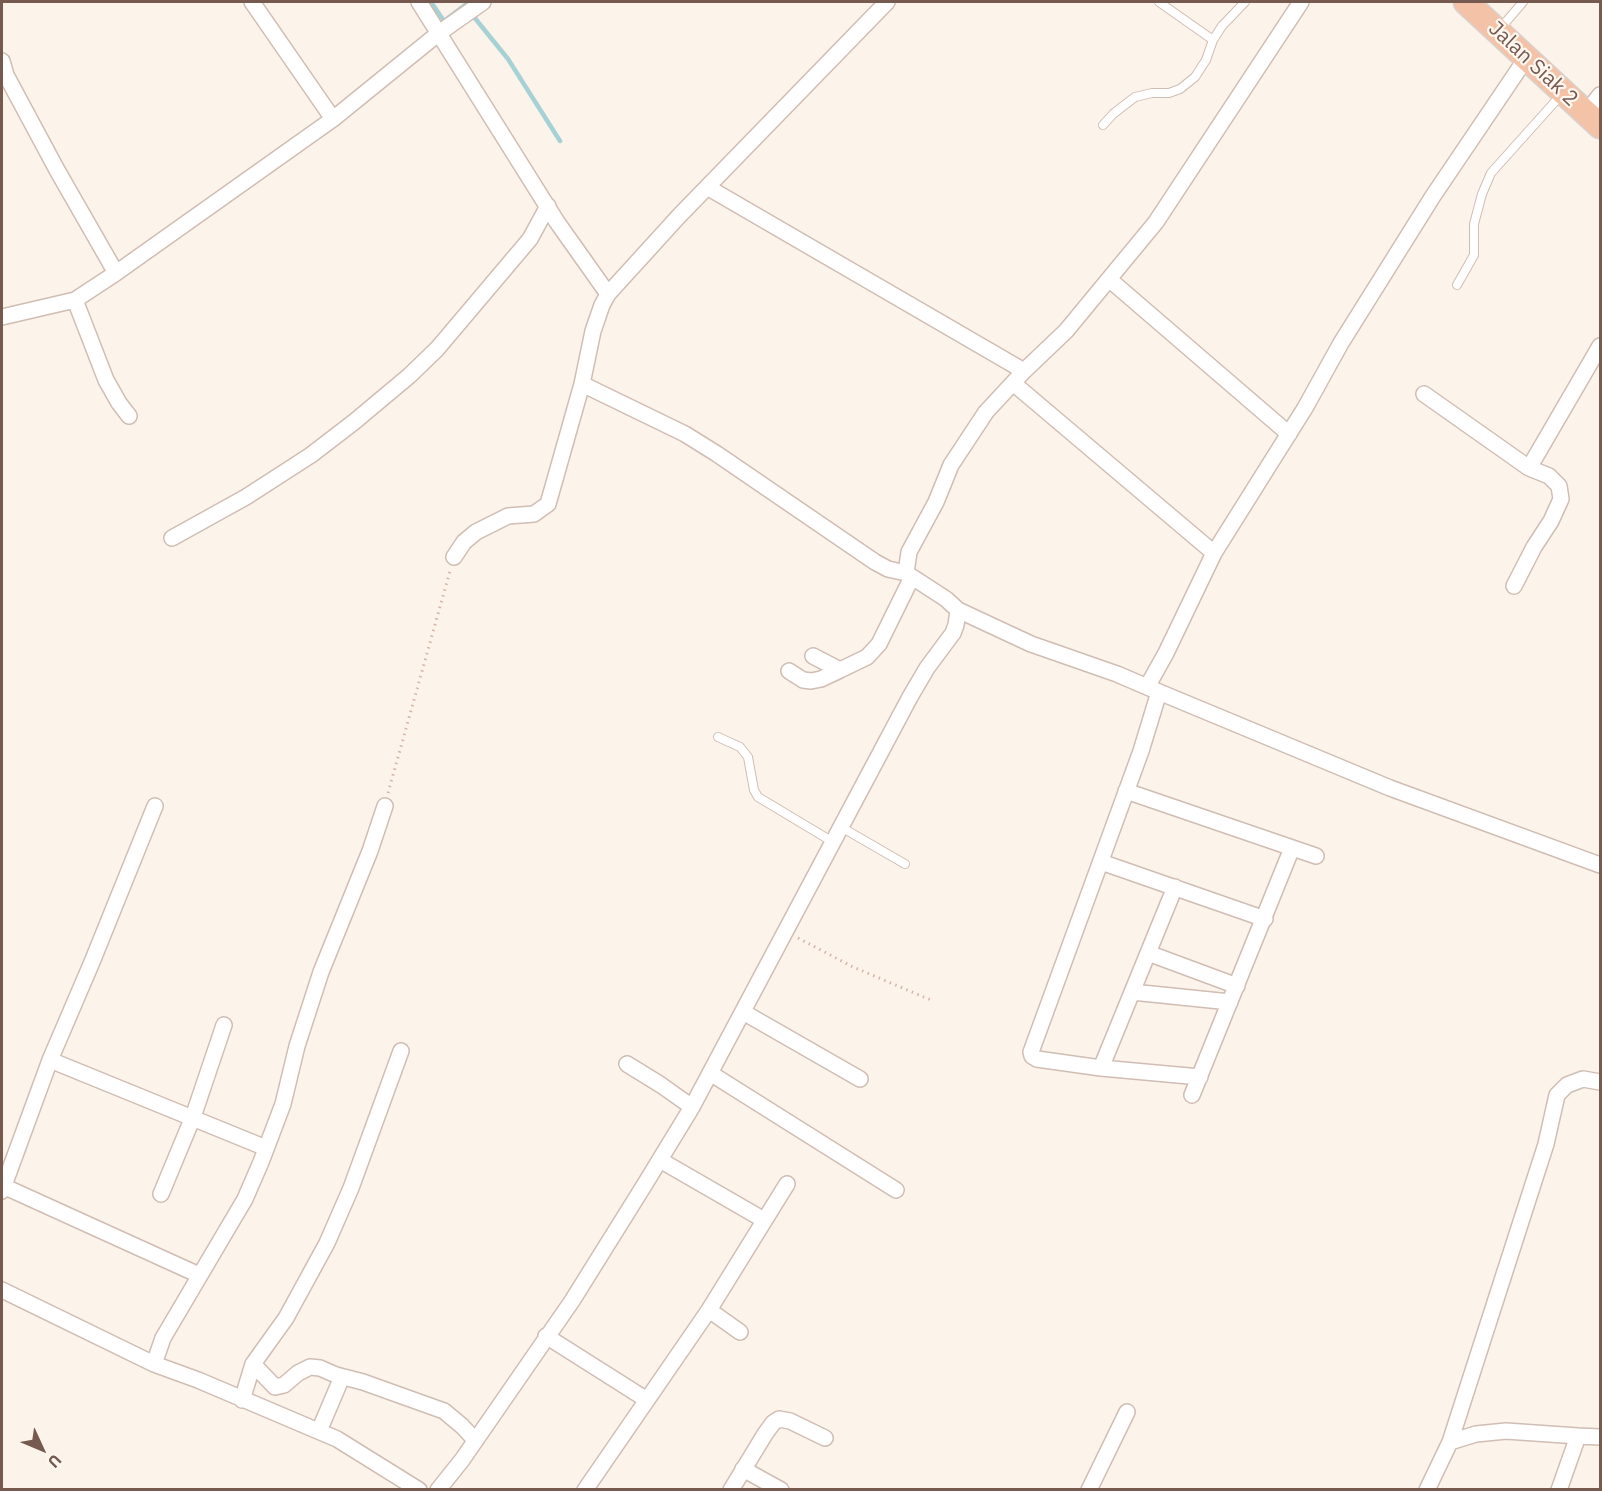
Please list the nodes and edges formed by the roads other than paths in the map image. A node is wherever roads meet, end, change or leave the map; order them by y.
1 (252, 2) edge
2 (419, 2) edge
3 (483, 2) edge
4 (887, 2) edge
5 (1159, 2) edge
6 (1245, 2) edge
7 (1301, 2) edge
8 (1466, 2) edge
9 (1523, 2) edge
10 (1498, 32) junction
11 (439, 33) junction
12 (1213, 40) junction
13 (1527, 57) junction
14 (2, 66) edge
15 (1564, 92) junction
16 (1596, 112) edge
17 (333, 119) junction
18 (1103, 125) dead end
19 (707, 187) junction
20 (548, 206) junction
21 (116, 273) junction
22 (1110, 280) junction
23 (1457, 285) dead end
24 (608, 294) junction
25 (75, 300) junction
26 (2, 317) edge
27 (1600, 346) edge
28 (1018, 377) junction
29 (582, 384) junction
30 (1424, 394) dead end
31 (129, 416) dead end
32 (1289, 434) junction
33 (1529, 468) junction
34 (172, 538) dead end
35 (1214, 553) junction
36 (454, 556) road end
37 (909, 575) junction
38 (1514, 586) dead end
39 (958, 610) junction
40 (813, 656) dead end
41 (840, 670) junction
42 (789, 671) dead end
43 (1153, 689) junction
44 (718, 736) dead end
45 (1126, 791) junction
46 (155, 806) dead end
47 (385, 806) road end
48 (841, 827) junction
49 (833, 842) junction
50 (1292, 848) junction
51 (1316, 856) dead end
52 (1101, 862) junction
53 (905, 864) dead end
54 (1600, 866) edge
55 (1175, 888) junction
56 (1265, 919) junction
57 (1148, 953) junction
58 (1237, 986) junction
59 (1132, 992) junction
60 (1230, 1002) junction
61 (743, 1012) junction
62 (224, 1025) dead end
63 (401, 1052) dead end
64 (50, 1060) junction
65 (627, 1064) dead end
66 (1101, 1068) junction
67 (710, 1073) junction
68 (1200, 1077) junction
69 (860, 1079) dead end
70 (1600, 1082) edge
71 (1192, 1095) dead end
72 (692, 1107) junction
73 (193, 1117) junction
74 (266, 1148) junction
75 (660, 1160) junction
76 (787, 1184) dead end
77 (2, 1189) edge
78 (896, 1190) dead end
79 (161, 1194) dead end
80 (764, 1220) junction
81 (199, 1275) junction
82 (2, 1290) edge
83 (709, 1310) junction
84 (740, 1332) dead end
85 (546, 1336) junction
86 (154, 1364) junction
87 (253, 1364) junction
88 (342, 1377) junction
89 (242, 1400) junction
90 (647, 1400) junction
91 (1127, 1412) dead end
92 (319, 1431) junction
93 (1578, 1436) junction
94 (1600, 1437) edge
95 (825, 1438) dead end
96 (475, 1440) junction
97 (1450, 1442) junction
98 (744, 1469) junction
99 (419, 1490) edge
100 (438, 1490) edge
101 (585, 1490) edge
102 (731, 1490) edge
103 (781, 1490) edge
104 (1089, 1490) edge
105 (1427, 1490) edge
106 (1559, 1490) edge

1 - 17 street
2 - 11 street
3 - 11 street
4 - 19 street
5 - 12 lane
6 - 12 lane
7 - 22 street
8 - 10 highway, Jalan Siak 2
9 - 10 lane
10 - 13 highway, Jalan Siak 2
11 - 17 street
11 - 20 street
12 - 18 lane
13 - 15 highway, Jalan Siak 2
13 - 32 street
14 - 21 street
15 - 16 highway, Jalan Siak 2
15 - 23 lane
17 - 21 street
19 - 24 street
19 - 28 street
20 - 24 street
20 - 34 street
21 - 25 street
22 - 28 street
22 - 32 street
24 - 29 street
25 - 26 street
25 - 31 street
27 - 33 street
28 - 35 street
28 - 37 street
29 - 36 street
29 - 37 street
30 - 33 street
32 - 35 street
33 - 38 street
35 - 43 street
37 - 39 street
37 - 41 street
39 - 43 street
39 - 48 street
40 - 41 street
41 - 42 street
43 - 45 street
43 - 54 street
44 - 49 lane
45 - 50 street
45 - 52 street
46 - 64 street
47 - 74 street
48 - 49 street
48 - 53 lane
49 - 61 street
50 - 51 street
50 - 56 street
52 - 55 street
52 - 66 street
55 - 56 street
55 - 57 street
56 - 58 street
57 - 58 street
57 - 59 street
58 - 60 street
59 - 60 street
59 - 66 street
60 - 68 street
61 - 67 street
61 - 69 street
62 - 73 street
63 - 87 street
64 - 73 street
64 - 77 street
65 - 72 street
66 - 68 street
67 - 72 street
67 - 78 street
68 - 71 street
70 - 97 street
72 - 75 street
73 - 74 street
73 - 79 street
74 - 81 street
75 - 80 street
75 - 85 street
76 - 80 street
77 - 81 street
80 - 83 street
81 - 86 street
82 - 86 street
83 - 84 street
83 - 90 street
85 - 90 street
85 - 96 street
86 - 89 street
87 - 88 street
87 - 89 street
88 - 92 street
88 - 96 street
89 - 92 street
90 - 101 street
91 - 104 street
92 - 99 street
93 - 94 street
93 - 97 street
93 - 106 street
95 - 98 street
96 - 100 street
97 - 105 street
98 - 102 street
98 - 103 street

